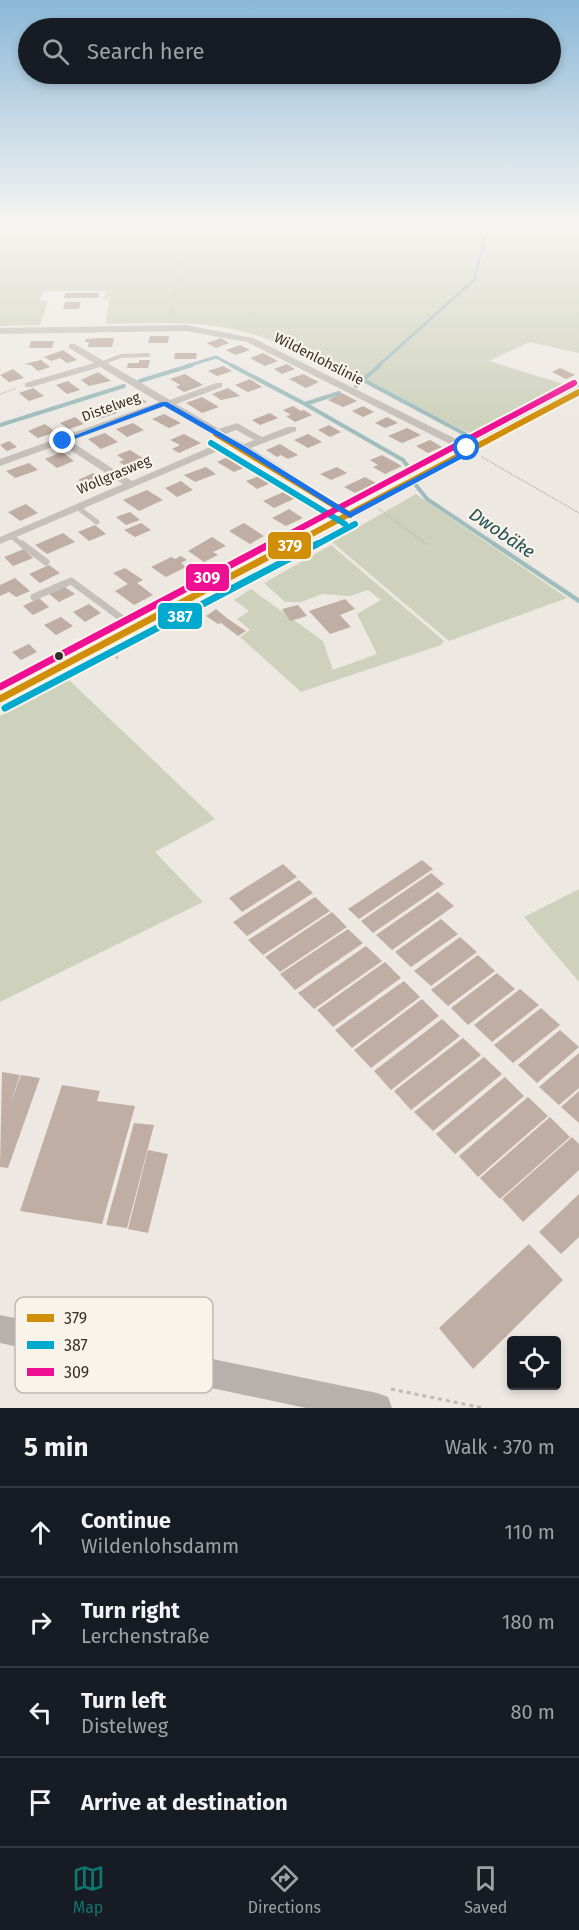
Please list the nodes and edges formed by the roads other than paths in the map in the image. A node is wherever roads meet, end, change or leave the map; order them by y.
1 (0, 331) edge
2 (72, 346) dead end
3 (148, 355) dead end
4 (100, 364) junction
5 (219, 384) dead end
6 (28, 385) road end
7 (579, 392) edge
8 (166, 404) junction
9 (292, 429) dead end
10 (216, 434) junction
11 (63, 441) junction
12 (262, 441) junction
13 (231, 442) junction
14 (243, 448) junction
15 (472, 451) junction
16 (0, 464) edge
17 (130, 484) junction
18 (77, 507) junction
19 (350, 515) junction
20 (97, 522) dead end
21 (0, 528) edge
22 (5, 538) edge
23 (46, 562) dead end
24 (34, 597) dead end
25 (135, 628) junction
26 (0, 699) edge
27 (0, 1329) edge
28 (15, 1332) edge
29 (213, 1374) edge
30 (377, 1408) edge

1 - 15 street, Wildenlohslinie
2 - 4 street
3 - 4 lane
4 - 6 street
4 - 8 street
5 - 8 street, Distelweg
7 - 15 street
8 - 10 street
8 - 11 street, Distelweg
9 - 12 street
10 - 12 street
10 - 13 street
11 - 16 street, Distelweg
11 - 17 street
12 - 14 street
13 - 14 street
13 - 17 street, Wollgrasweg
14 - 19 street
15 - 19 street
17 - 18 street, Wollgrasweg
18 - 20 lane
18 - 22 street, Wollgrasweg
19 - 25 street
21 - 22 street
22 - 23 lane
24 - 25 lane
25 - 26 street
27 - 28 main road
29 - 30 main road

